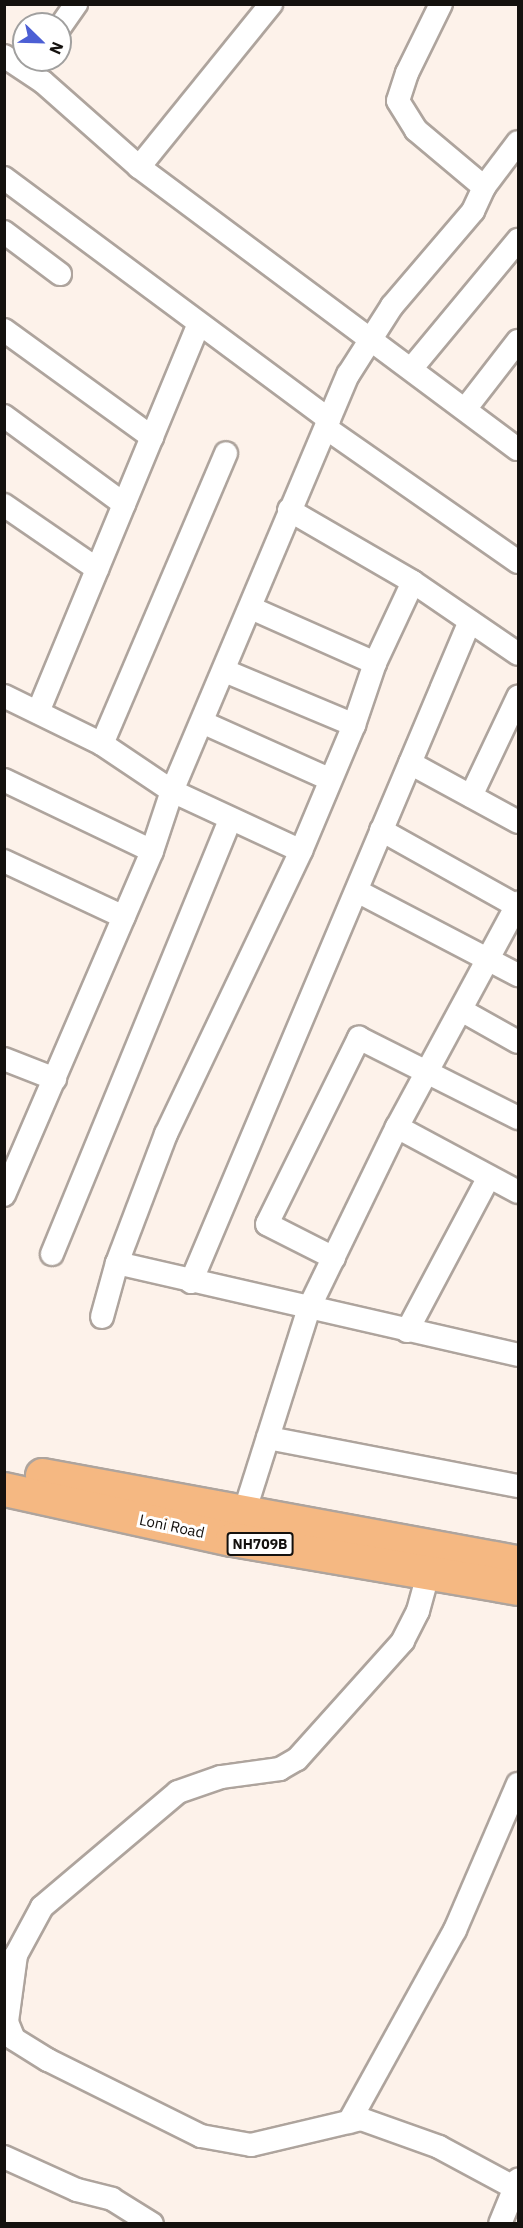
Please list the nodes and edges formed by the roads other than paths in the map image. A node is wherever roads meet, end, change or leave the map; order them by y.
1 (271, 4) edge
2 (441, 4) edge
3 (37, 72) edge
4 (519, 142) edge
5 (139, 167) junction
6 (4, 178) edge
7 (484, 187) junction
8 (4, 232) edge
9 (519, 240) edge
10 (60, 274) dead end
11 (199, 324) junction
12 (4, 330) edge
13 (369, 338) junction
14 (519, 341) edge
15 (411, 369) junction
16 (465, 408) junction
17 (4, 416) edge
18 (327, 424) junction
19 (152, 437) junction
20 (519, 449) edge
21 (226, 453) dead end
22 (124, 504) junction
23 (4, 505) edge
24 (290, 510) junction
25 (519, 562) edge
26 (97, 569) junction
27 (413, 582) junction
28 (251, 608) junction
29 (470, 621) junction
30 (519, 654) edge
31 (375, 663) junction
32 (225, 671) junction
33 (4, 696) edge
34 (519, 697) edge
35 (38, 712) junction
36 (204, 723) junction
37 (354, 725) junction
38 (102, 744) junction
39 (410, 763) junction
40 (329, 779) junction
41 (4, 780) edge
42 (172, 791) junction
43 (471, 796) junction
44 (230, 819) junction
45 (519, 822) edge
46 (381, 830) junction
47 (152, 851) junction
48 (301, 851) junction
49 (4, 861) edge
50 (357, 891) junction
51 (518, 904) edge
52 (124, 917) junction
53 (488, 960) junction
54 (519, 975) edge
55 (461, 1010) junction
56 (519, 1042) edge
57 (4, 1059) edge
58 (427, 1071) junction
59 (55, 1079) junction
60 (519, 1118) edge
61 (397, 1127) junction
62 (489, 1177) junction
63 (519, 1192) edge
64 (4, 1195) edge
65 (52, 1254) dead end
66 (334, 1258) junction
67 (117, 1263) junction
68 (191, 1282) junction
69 (309, 1308) junction
70 (102, 1317) dead end
71 (407, 1331) junction
72 (519, 1355) edge
73 (268, 1437) junction
74 (4, 1468) edge
75 (519, 1486) edge
76 (4, 1489) edge
77 (244, 1512) junction
78 (432, 1559) junction
79 (519, 1562) edge
80 (519, 1588) edge
81 (519, 1784) edge
82 (349, 2122) junction
83 (4, 2157) edge
84 (517, 2184) edge
85 (152, 2223) edge
86 (500, 2223) edge

1 - 5 street
2 - 7 street
3 - 5 street
4 - 7 street
5 - 13 street
6 - 11 street
7 - 13 street
8 - 10 street
9 - 15 street
11 - 18 street
11 - 19 street
12 - 19 street
13 - 15 street
13 - 18 street
14 - 16 street
15 - 16 street
16 - 20 street
17 - 22 street
18 - 24 street
18 - 25 street
19 - 22 street
21 - 38 street
22 - 26 street
23 - 26 street
24 - 27 street
24 - 28 street
26 - 35 street
27 - 29 street
27 - 31 street
28 - 31 street
28 - 32 street
29 - 30 street
29 - 39 street
31 - 37 street
32 - 36 street
32 - 37 street
33 - 35 street
34 - 43 street
35 - 38 street
36 - 40 street
36 - 42 street
37 - 40 street
38 - 42 street
39 - 43 street
39 - 46 street
40 - 48 street
41 - 47 street
42 - 44 street
42 - 47 street
43 - 45 street
44 - 48 street
44 - 65 street
46 - 50 street
46 - 51 street
47 - 52 street
48 - 67 street
49 - 52 street
50 - 53 street
50 - 68 street
51 - 53 street
52 - 59 street
53 - 54 street
53 - 55 street
55 - 56 street
55 - 58 street
57 - 59 street
58 - 60 street
58 - 61 street
58 - 66 street
59 - 64 street
61 - 62 street
61 - 66 street
62 - 63 street
62 - 71 street
66 - 69 street
67 - 68 street
67 - 70 street
68 - 69 street
69 - 71 street
69 - 73 street
71 - 72 street
73 - 75 street
73 - 77 street
74 - 77 highway, Loni Road / NH709B
76 - 78 highway, Loni Road / NH709B
77 - 78 highway, Loni Road / NH709B
78 - 79 highway, Loni Road / NH709B
78 - 80 highway, Loni Road / NH709B
78 - 82 street
81 - 82 street
82 - 84 street
83 - 85 street
84 - 86 street

